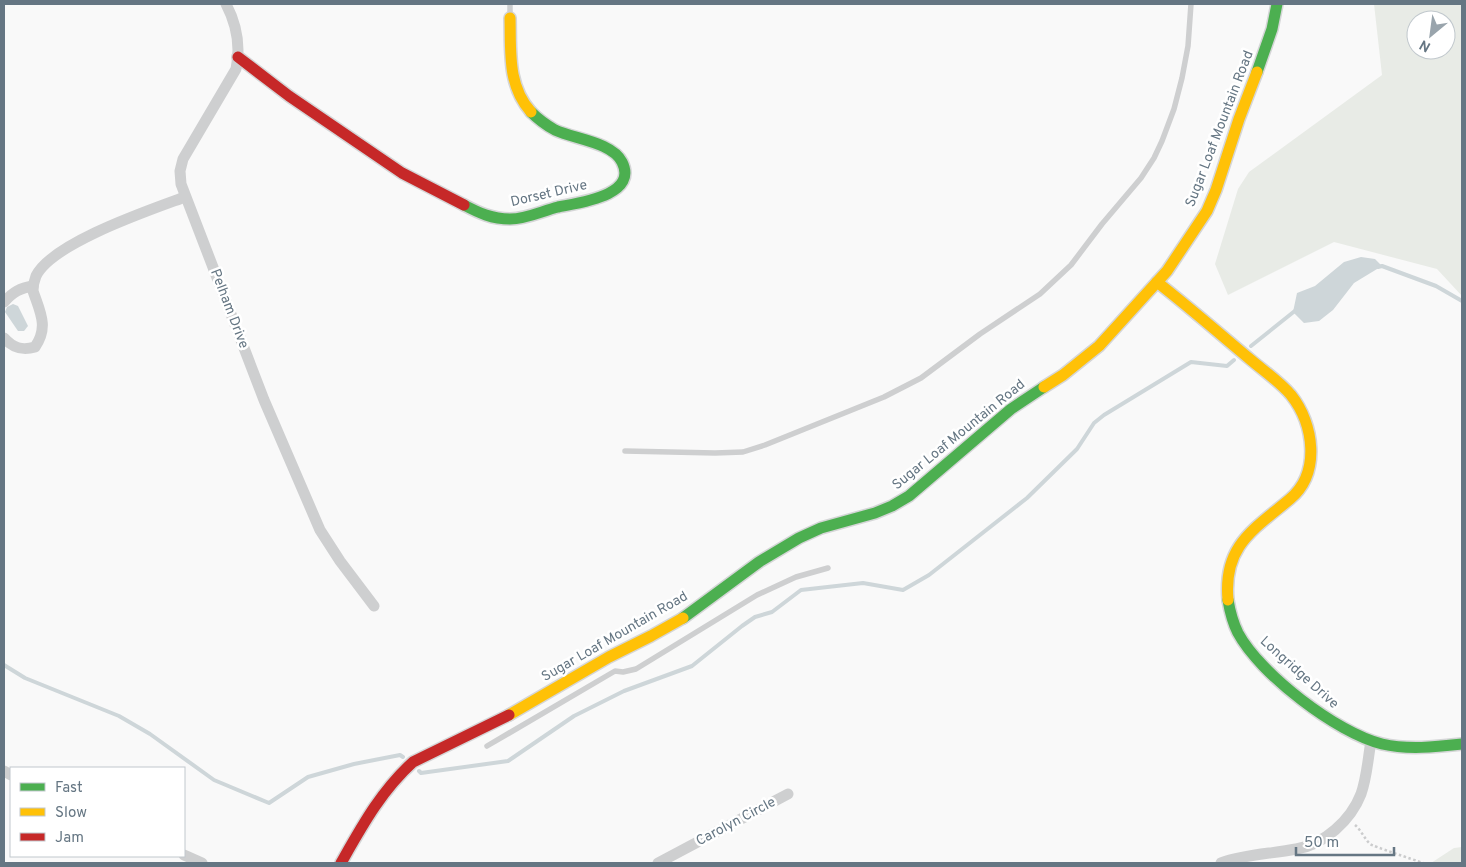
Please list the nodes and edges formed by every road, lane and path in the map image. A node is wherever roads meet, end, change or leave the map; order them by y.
1 (226, 4) edge
2 (510, 4) edge
3 (1191, 4) edge
4 (1277, 4) edge
5 (510, 18) joint
6 (238, 57) junction
7 (185, 197) junction
8 (1157, 282) junction
9 (33, 286) junction
10 (4, 302) edge
11 (4, 338) edge
12 (625, 452) dead end
13 (828, 568) dead end
14 (374, 606) dead end
15 (614, 663) junction
16 (1371, 741) junction
17 (1462, 744) edge
18 (487, 746) dead end
19 (788, 794) dead end
20 (1348, 817) junction
21 (185, 855) edge
22 (202, 863) edge
23 (340, 863) edge
24 (658, 863) edge
25 (1221, 863) edge
26 (1423, 863) edge

1 - 6 street, Pelham Drive
2 - 5 lane
3 - 12 lane
4 - 8 street, Sugar Loaf Mountain Road
5 - 6 street, Dorset Drive
6 - 7 street, Pelham Drive
7 - 9 street
7 - 14 street, Pelham Drive
8 - 15 street, Sugar Loaf Mountain Road
8 - 16 street, Longridge Drive
9 - 10 street
9 - 11 street
13 - 15 lane
15 - 18 lane
15 - 23 street, Sugar Loaf Mountain Road
16 - 17 street, Longridge Drive
16 - 20 street
19 - 24 street, Carolyn Circle
20 - 25 street
20 - 26 path
21 - 22 street

